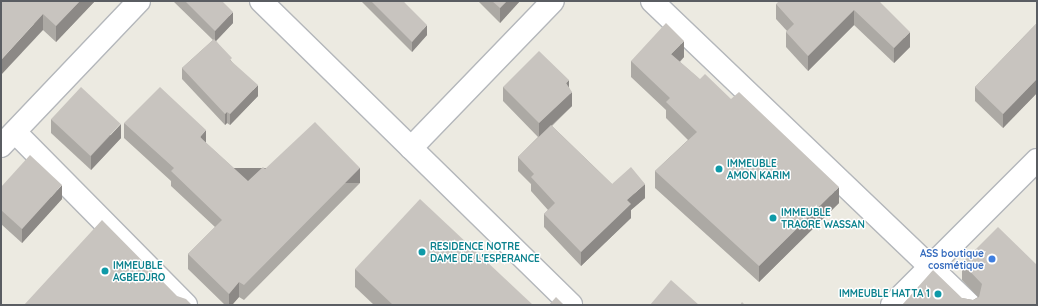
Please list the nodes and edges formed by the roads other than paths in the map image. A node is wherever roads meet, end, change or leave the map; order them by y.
1 (139, 1) edge
2 (261, 1) edge
3 (553, 1) edge
4 (652, 1) edge
5 (8, 139) edge
6 (411, 148) junction
7 (1037, 160) edge
8 (930, 267) junction
9 (565, 303) edge
10 (186, 305) edge
11 (892, 305) edge
12 (970, 305) edge

1 - 5 street
2 - 6 street
3 - 6 street
4 - 8 street
5 - 10 street
6 - 9 street
7 - 8 street
8 - 11 street
8 - 12 street

